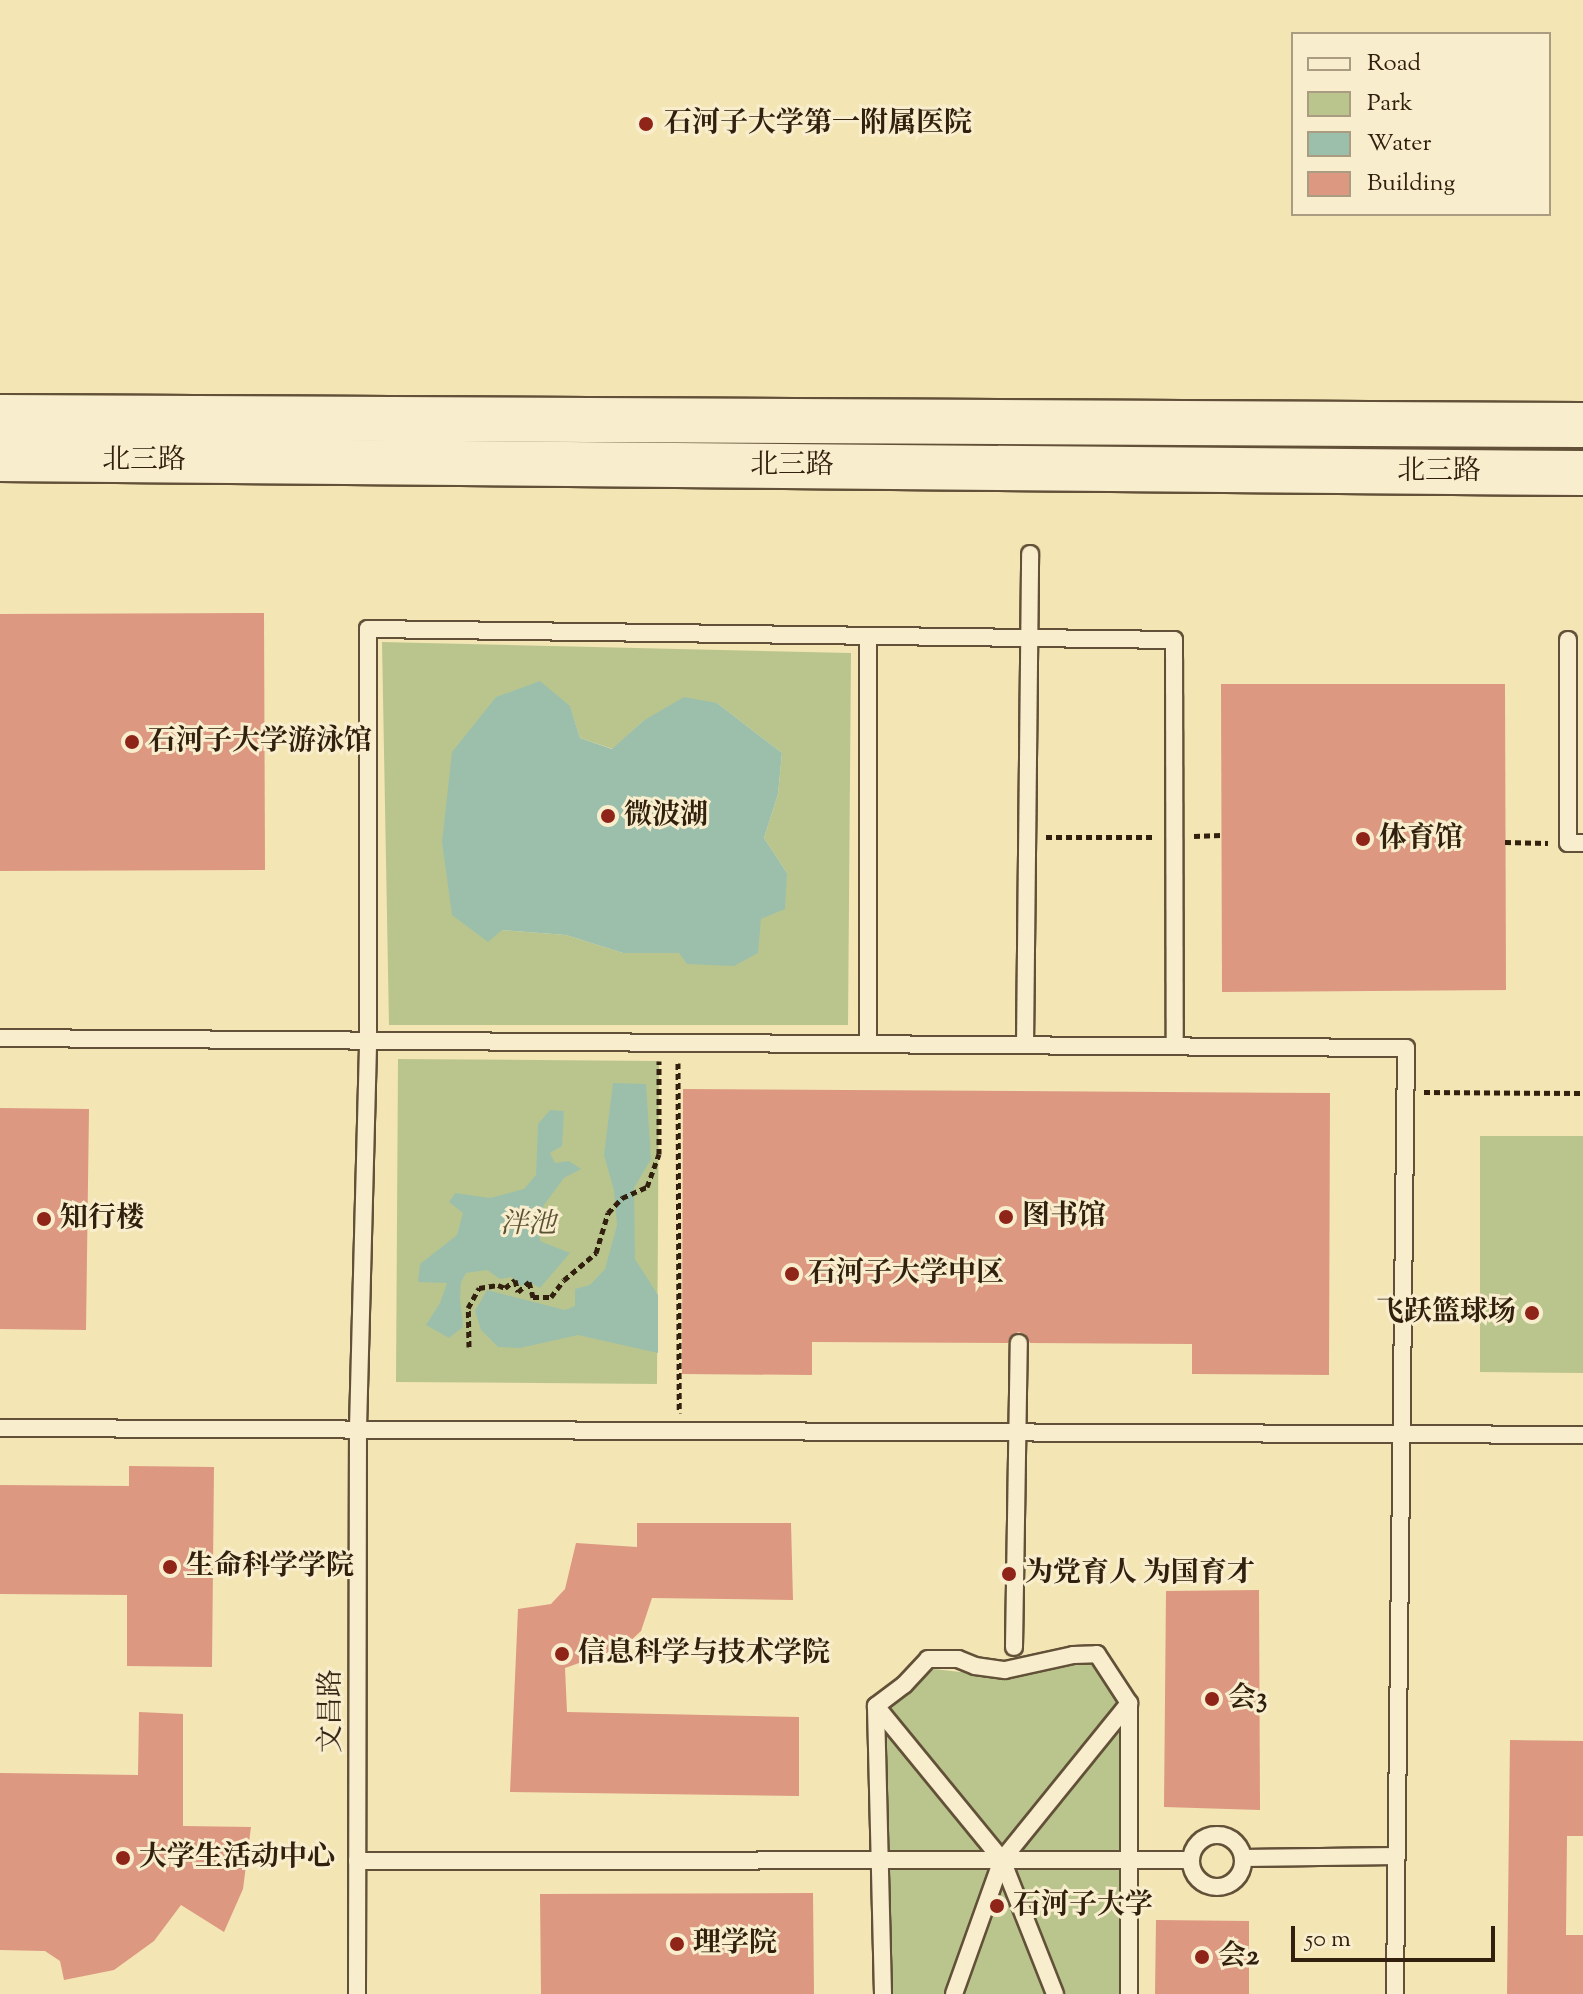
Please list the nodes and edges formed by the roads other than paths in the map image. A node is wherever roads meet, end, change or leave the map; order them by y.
1 (0, 417) edge
2 (1583, 425) edge
3 (0, 459) edge
4 (1583, 473) edge
5 (1030, 554) dead end
6 (868, 636) junction
7 (1029, 638) junction
8 (1568, 640) dead end
9 (1575, 843) edge
10 (0, 1038) edge
11 (368, 1041) junction
12 (868, 1044) junction
13 (1025, 1045) junction
14 (1175, 1046) junction
15 (1019, 1343) dead end
16 (0, 1428) edge
17 (358, 1428) junction
18 (1017, 1433) junction
19 (1402, 1435) junction
20 (1583, 1435) edge
21 (1014, 1647) dead end
22 (1129, 1703) junction
23 (876, 1706) junction
24 (1397, 1856) junction
25 (1243, 1858) junction
26 (1002, 1860) junction
27 (1129, 1860) junction
28 (1191, 1860) junction
29 (357, 1861) junction
30 (881, 1861) junction
31 (357, 1994) edge
32 (883, 1994) edge
33 (954, 1994) edge
34 (1055, 1994) edge
35 (1129, 1994) edge
36 (1395, 1994) edge

1 - 2 main road, 北三路
3 - 4 main road, 北三路
5 - 7 lane
6 - 7 lane
6 - 11 lane, 文昌路
6 - 12 lane
7 - 13 lane
7 - 14 lane
8 - 9 lane
10 - 11 lane
11 - 12 lane
11 - 17 lane, 文昌路
12 - 13 lane
13 - 14 lane
14 - 19 lane
15 - 18 lane
16 - 17 lane
17 - 18 lane
17 - 29 lane, 文昌路
18 - 19 lane
18 - 21 lane
19 - 20 lane
19 - 24 lane
22 - 23 lane
22 - 26 lane
22 - 27 lane
23 - 26 lane
23 - 30 lane
24 - 25 lane
24 - 36 lane
25 - 28 lane
25 - 28 lane
26 - 27 lane
26 - 30 lane
26 - 33 lane
26 - 34 lane
27 - 28 lane
27 - 35 lane
29 - 30 lane
29 - 31 lane, 文昌路
30 - 32 lane

